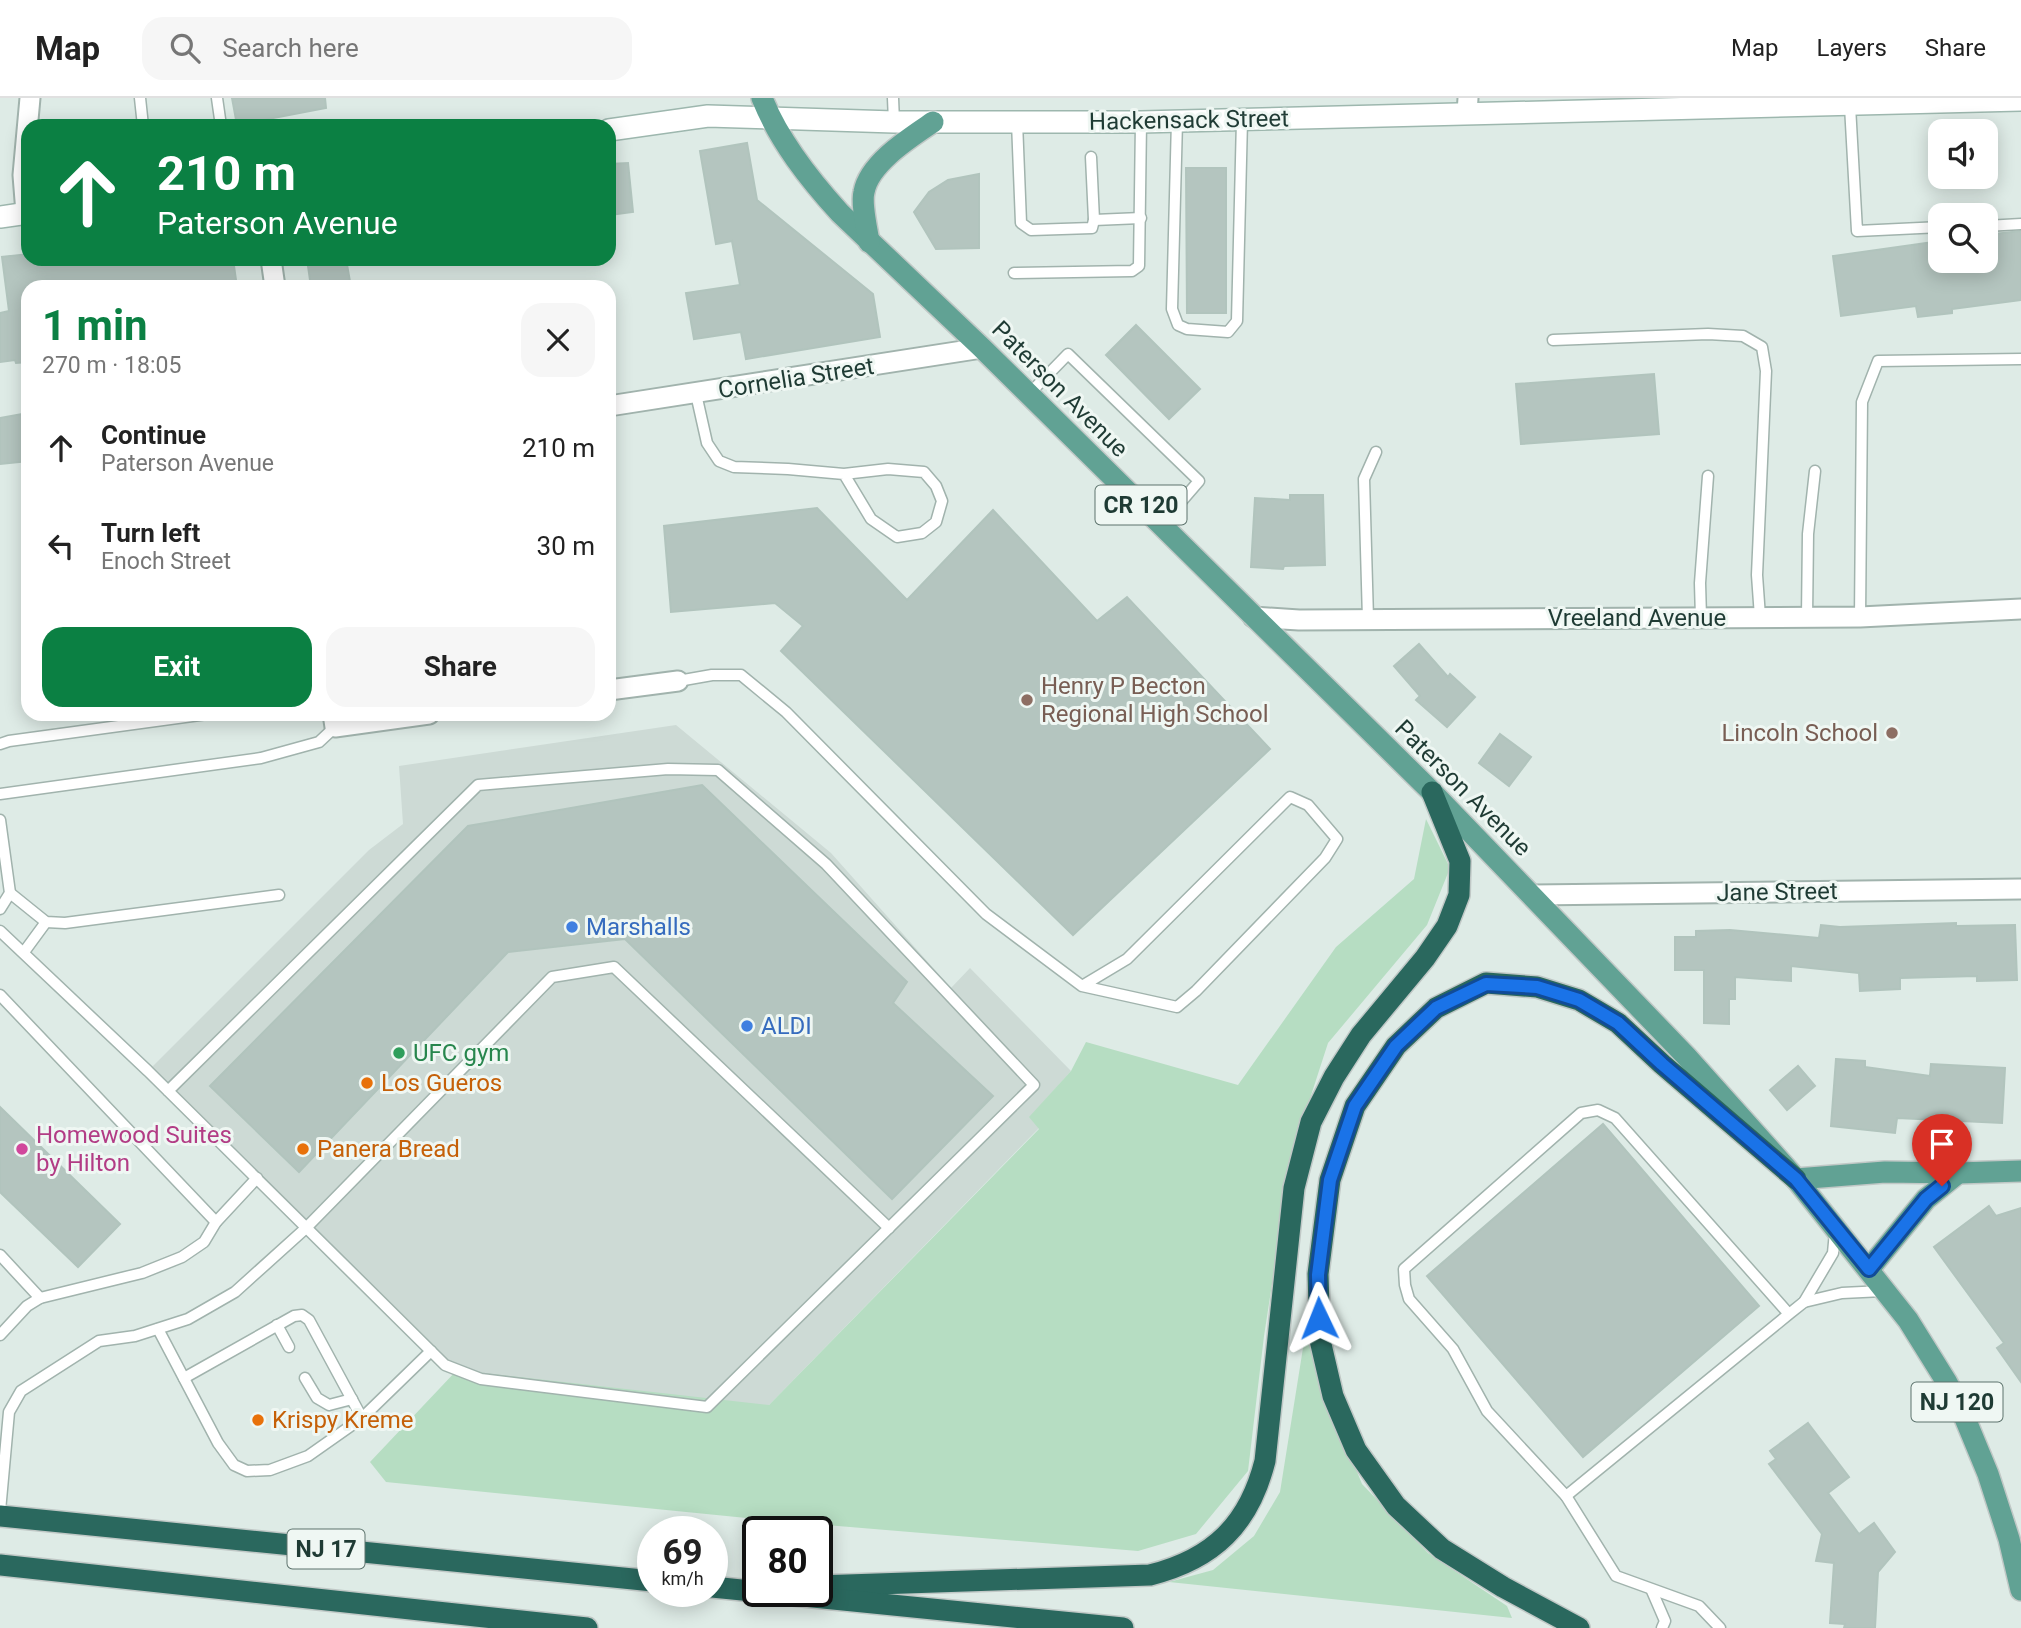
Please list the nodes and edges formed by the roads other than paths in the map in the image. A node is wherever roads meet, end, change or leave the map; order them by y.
1 (30, 98) edge
2 (140, 98) edge
3 (217, 98) edge
4 (762, 98) edge
5 (893, 98) edge
6 (2021, 100) edge
7 (1468, 105) edge
8 (1850, 106) junction
9 (28, 119) edge
10 (142, 119) edge
11 (220, 119) edge
12 (771, 120) junction
13 (1242, 120) junction
14 (1017, 121) junction
15 (1177, 121) junction
16 (894, 122) junction
17 (933, 122) junction
18 (1141, 122) junction
19 (616, 129) edge
20 (1091, 157) dead end
21 (21, 214) edge
22 (0, 217) edge
23 (1140, 218) junction
24 (1094, 220) junction
25 (2021, 225) edge
26 (1998, 226) edge
27 (1928, 228) edge
28 (869, 242) junction
29 (1014, 273) dead end
30 (1553, 340) dead end
31 (982, 348) junction
32 (2021, 359) edge
33 (696, 394) junction
34 (1028, 394) junction
35 (616, 405) edge
36 (1376, 452) dead end
37 (1815, 471) dead end
38 (844, 474) junction
39 (1707, 476) dead end
40 (1161, 526) junction
41 (2021, 609) edge
42 (1253, 617) junction
43 (1760, 617) junction
44 (1807, 617) junction
45 (1860, 617) junction
46 (1701, 618) junction
47 (1368, 619) junction
48 (678, 681) joint
49 (616, 689) edge
50 (156, 721) edge
51 (333, 721) edge
52 (0, 744) edge
53 (1432, 792) junction
54 (0, 794) edge
55 (0, 820) edge
56 (2021, 889) edge
57 (10, 893) junction
58 (279, 895) dead end
59 (1533, 895) junction
60 (0, 909) edge
61 (46, 922) junction
62 (0, 931) edge
63 (23, 953) junction
64 (1082, 986) junction
65 (0, 995) edge
66 (168, 1091) junction
67 (2021, 1171) edge
68 (1958, 1173) junction
69 (257, 1178) junction
70 (1796, 1179) junction
71 (216, 1222) junction
72 (1835, 1226) junction
73 (306, 1227) junction
74 (889, 1228) junction
75 (0, 1255) edge
76 (1869, 1269) junction
77 (1886, 1291) junction
78 (40, 1298) junction
79 (1804, 1302) junction
80 (1789, 1314) junction
81 (277, 1325) junction
82 (158, 1329) junction
83 (0, 1335) edge
84 (289, 1347) dead end
85 (431, 1351) junction
86 (184, 1378) junction
87 (305, 1378) dead end
88 (352, 1399) junction
89 (362, 1418) junction
90 (1566, 1496) junction
91 (0, 1511) edge
92 (0, 1516) edge
93 (0, 1565) edge
94 (637, 1579) edge
95 (833, 1585) edge
96 (728, 1589) edge
97 (2021, 1590) edge
98 (1652, 1591) junction
99 (587, 1628) edge
100 (1123, 1628) edge
101 (1579, 1628) edge
102 (1662, 1628) edge
103 (1720, 1628) edge

1 - 9 street
2 - 10 lane
3 - 11 lane
4 - 12 main road, Paterson Avenue / CR 120
5 - 16 lane
6 - 8 main road, Hackensack Street
7 - 8 main road, Hackensack Street
7 - 13 main road, Hackensack Street
8 - 27 lane
12 - 16 main road, Hackensack Street
12 - 19 main road, Hackensack Street
12 - 28 main road, Paterson Avenue / CR 120
13 - 15 main road, Hackensack Street
13 - 15 lane
14 - 17 main road, Hackensack Street
14 - 18 main road, Hackensack Street
14 - 24 lane
15 - 18 main road, Hackensack Street
16 - 17 main road, Hackensack Street
17 - 28 main road
18 - 23 lane
20 - 24 lane
21 - 22 main road
23 - 24 lane
23 - 29 lane
25 - 26 lane
28 - 31 main road, Paterson Avenue / CR 120
30 - 43 lane
31 - 33 street, Cornelia Street
31 - 34 main road, Paterson Avenue / CR 120
32 - 45 lane
33 - 35 street, Cornelia Street
33 - 38 lane
34 - 40 main road, Paterson Avenue / CR 120
34 - 40 lane
36 - 47 lane
37 - 44 lane
38 - 38 lane
39 - 46 lane
40 - 42 main road, Paterson Avenue / CR 120
41 - 45 street, Vreeland Avenue
42 - 47 street, Vreeland Avenue
42 - 53 main road, Paterson Avenue / CR 120
43 - 44 street, Vreeland Avenue
43 - 46 street, Vreeland Avenue
44 - 45 street, Vreeland Avenue
46 - 47 street, Vreeland Avenue
48 - 49 street
48 - 64 lane
50 - 52 lane
51 - 54 lane
53 - 59 main road, Paterson Avenue / CR 120
53 - 95 highway
55 - 57 lane
56 - 59 street, Jane Street
57 - 60 lane
57 - 61 lane
58 - 61 lane
59 - 70 main road, Paterson Avenue / CR 120
61 - 63 lane
62 - 63 lane
63 - 66 lane
64 - 64 lane
65 - 71 lane
66 - 69 lane
66 - 74 lane
67 - 68 main road
68 - 70 main road
68 - 76 main road
69 - 71 lane
69 - 73 lane
70 - 72 main road, Paterson Avenue / NJ 120
70 - 101 highway
71 - 78 lane
72 - 76 main road, Paterson Avenue / NJ 120
72 - 79 lane
73 - 74 lane
73 - 82 lane
73 - 85 lane
74 - 85 lane
75 - 78 lane
76 - 77 main road, Paterson Avenue / NJ 120
77 - 79 lane
77 - 97 main road, Paterson Avenue / NJ 120
78 - 83 lane
79 - 80 lane
80 - 90 lane
80 - 90 lane
81 - 84 lane
81 - 86 lane
81 - 88 lane
82 - 86 lane
82 - 91 lane
85 - 89 lane
86 - 89 lane
87 - 88 lane
88 - 89 lane
90 - 98 lane
92 - 94 highway, NJ 17
93 - 99 highway, NJ 17
96 - 100 highway
98 - 102 lane
98 - 103 lane

